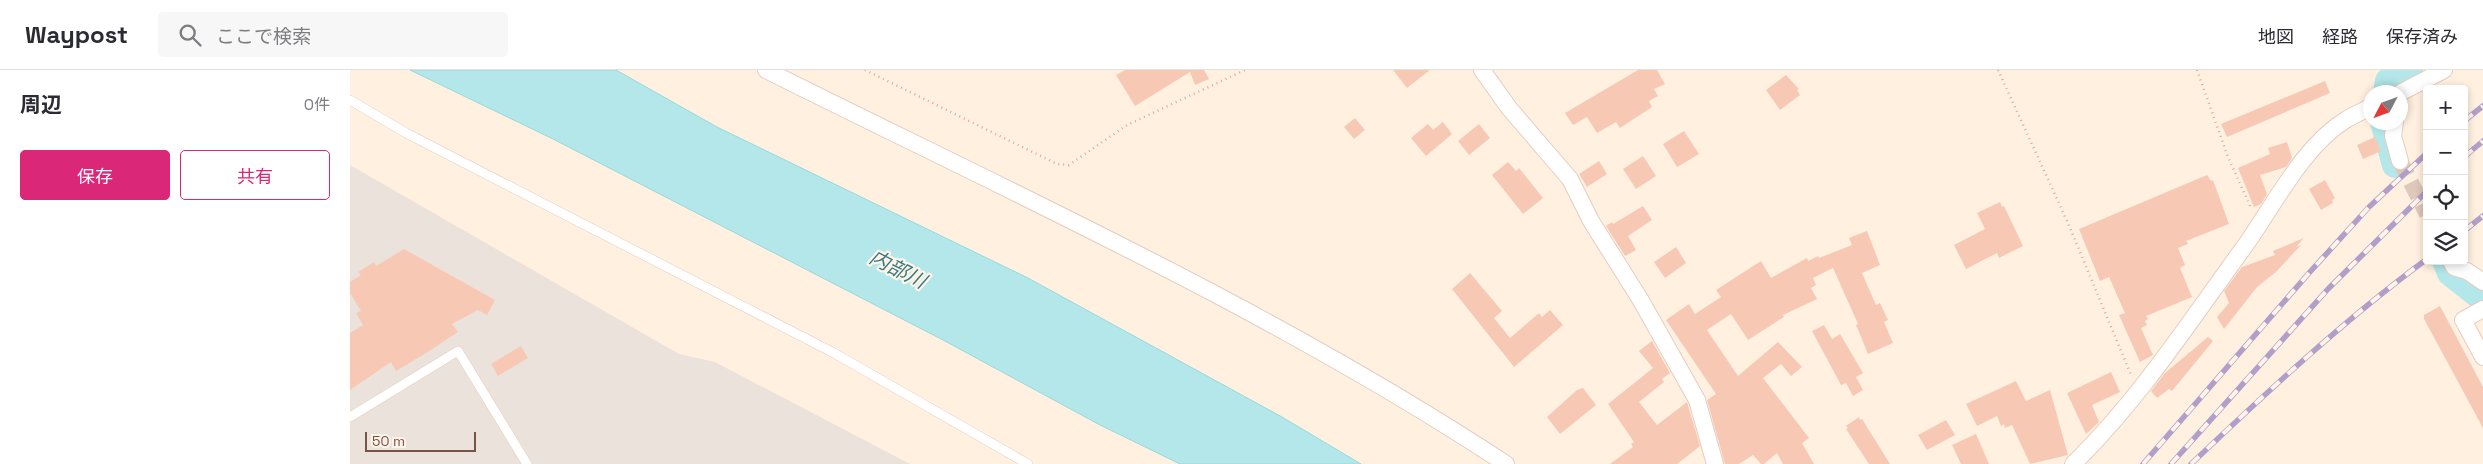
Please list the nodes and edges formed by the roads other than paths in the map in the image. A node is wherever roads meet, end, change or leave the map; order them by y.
1 (766, 70) edge
2 (1482, 70) edge
3 (2444, 70) edge
4 (2408, 91) edge
5 (350, 100) edge
6 (2363, 111) edge
7 (2393, 130) edge
8 (2400, 161) tunnel mouth
9 (2453, 265) edge
10 (2481, 278) edge
11 (2483, 309) edge
12 (2483, 357) edge
13 (350, 417) edge
14 (527, 464) edge
15 (1028, 464) edge
16 (1506, 464) edge
17 (1715, 464) edge
18 (2073, 464) edge

1 - 16 street
2 - 17 street
3 - 4 street
5 - 15 lane
6 - 18 street
7 - 8 street
9 - 10 street
11 - 12 street
13 - 14 lane

